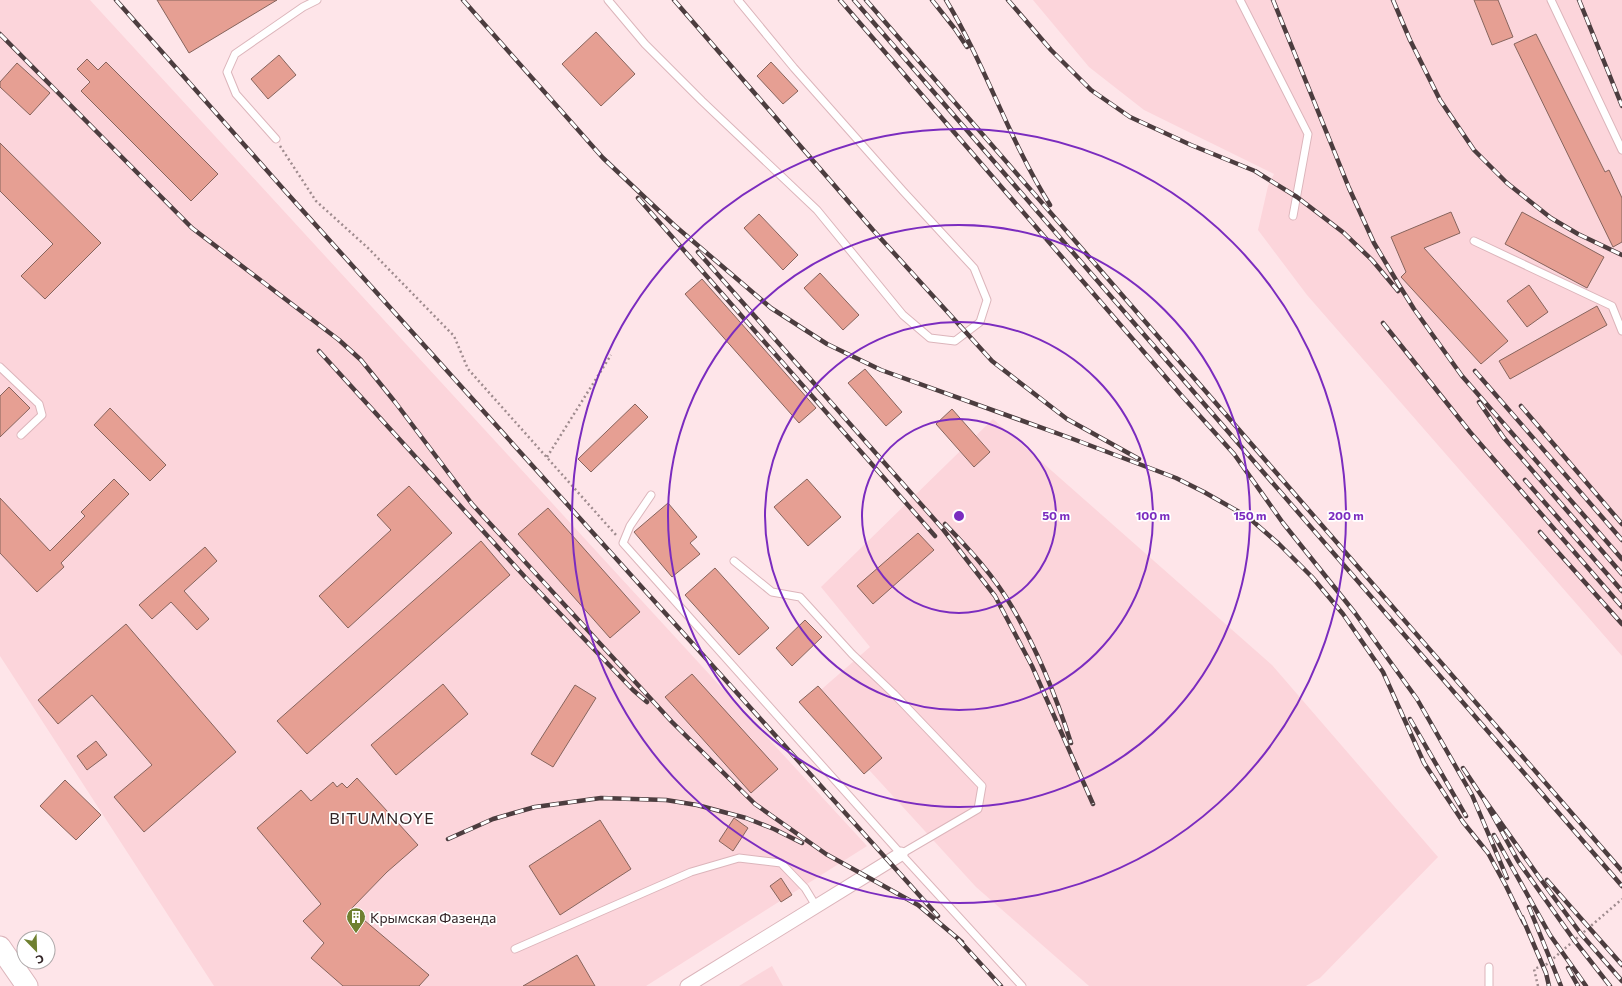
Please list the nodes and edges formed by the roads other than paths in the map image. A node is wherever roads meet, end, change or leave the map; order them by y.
1 (317, 0) edge
2 (608, 0) edge
3 (738, 0) edge
4 (1240, 0) edge
5 (1552, 0) edge
6 (276, 139) road end
7 (1622, 150) edge
8 (1293, 216) dead end
9 (1474, 241) dead end
10 (1622, 331) edge
11 (0, 367) edge
12 (21, 435) dead end
13 (651, 495) dead end
14 (734, 561) dead end
15 (901, 854) junction
16 (816, 906) junction
17 (0, 947) edge
18 (515, 949) dead end
19 (1489, 967) dead end
20 (27, 986) edge
21 (687, 986) edge
22 (1022, 986) edge
23 (1489, 986) edge

1 - 6 lane
2 - 3 lane
4 - 8 lane
5 - 7 lane
9 - 10 lane
11 - 12 lane
13 - 15 lane
14 - 15 lane
15 - 16 street
15 - 22 lane
16 - 18 lane
16 - 21 street
17 - 20 main road
19 - 23 lane

